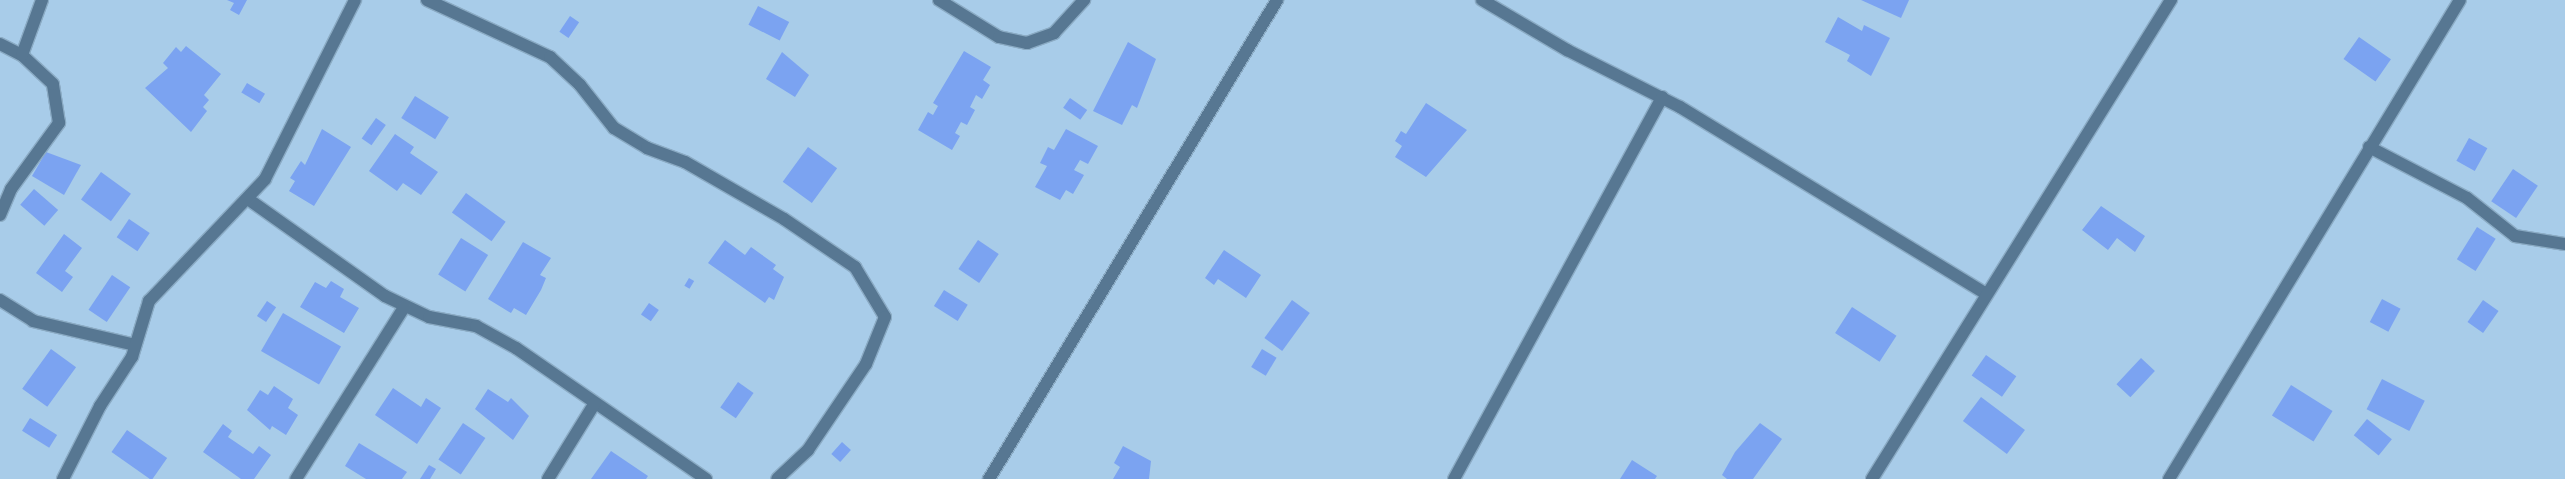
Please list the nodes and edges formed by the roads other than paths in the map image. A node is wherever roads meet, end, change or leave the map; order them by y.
1 (42, 0) edge
2 (355, 0) edge
3 (427, 0) edge
4 (940, 0) edge
5 (1084, 0) edge
6 (1277, 0) edge
7 (1482, 0) edge
8 (2171, 0) edge
9 (2460, 0) edge
10 (0, 44) edge
11 (22, 55) junction
12 (1662, 96) junction
13 (2369, 147) junction
14 (248, 199) junction
15 (0, 215) edge
16 (2565, 244) edge
17 (1985, 293) junction
18 (0, 300) edge
19 (405, 306) junction
20 (135, 345) junction
21 (595, 403) junction
22 (63, 479) edge
23 (296, 479) edge
24 (548, 479) edge
25 (706, 479) edge
26 (777, 479) edge
27 (989, 479) edge
28 (1454, 479) edge
29 (1872, 479) edge
30 (2169, 479) edge

1 - 11 street
2 - 14 street
3 - 26 street
4 - 5 street
6 - 27 street
7 - 12 street
8 - 17 street
9 - 13 street
10 - 11 street
11 - 15 street
12 - 17 street
12 - 28 street
13 - 16 street
13 - 30 street
14 - 19 street
14 - 20 street
17 - 29 street
18 - 20 street
19 - 21 street
19 - 23 street
20 - 22 street
21 - 24 street
21 - 25 street

